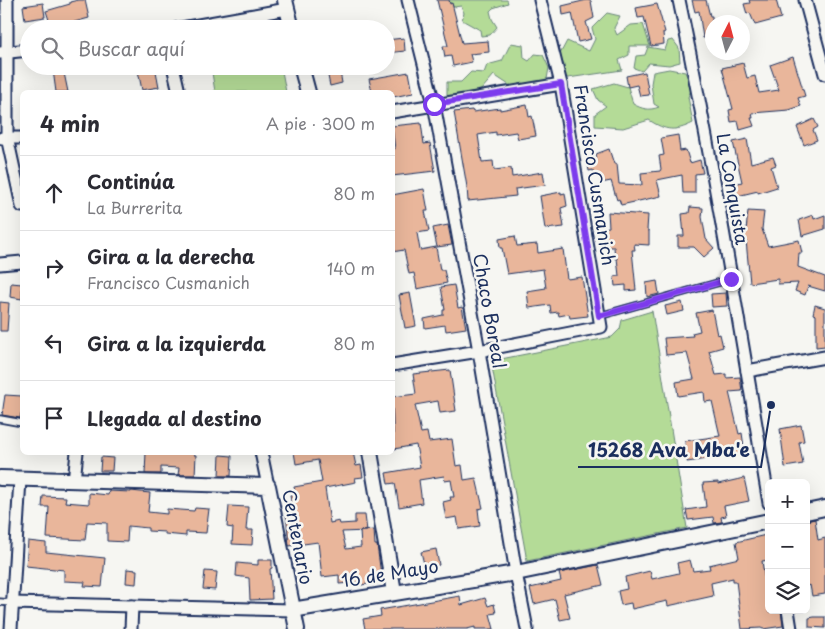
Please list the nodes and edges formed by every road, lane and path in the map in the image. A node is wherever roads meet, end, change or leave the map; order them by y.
1 (7, 0) edge
2 (408, 0) edge
3 (540, 0) edge
4 (678, 0) edge
5 (804, 0) edge
6 (286, 5) edge
7 (217, 20) edge
8 (290, 20) edge
9 (20, 51) edge
10 (3, 53) edge
11 (825, 74) edge
12 (175, 75) edge
13 (303, 75) edge
14 (561, 84) junction
15 (179, 90) edge
16 (307, 90) edge
17 (434, 104) junction
18 (395, 111) edge
19 (4, 138) edge
20 (20, 138) edge
21 (20, 198) edge
22 (20, 262) edge
23 (0, 264) edge
24 (731, 279) junction
25 (600, 322) junction
26 (479, 351) junction
27 (825, 357) edge
28 (395, 365) edge
29 (747, 371) junction
30 (0, 420) edge
31 (20, 423) edge
32 (77, 455) edge
33 (262, 455) edge
34 (371, 455) edge
35 (0, 478) edge
36 (20, 479) junction
37 (765, 480) edge
38 (74, 481) junction
39 (268, 486) junction
40 (825, 508) edge
41 (810, 511) edge
42 (765, 522) edge
43 (516, 573) junction
44 (394, 592) junction
45 (0, 602) edge
46 (12, 603) junction
47 (132, 606) junction
48 (292, 610) junction
49 (789, 614) edge
50 (11, 629) edge
51 (131, 629) edge
52 (296, 629) edge
53 (527, 629) edge
54 (791, 629) edge

1 - 10 street
2 - 17 street, Chaco Boreal
3 - 14 street, Francisco Cusmanich
4 - 24 street, La Conquista
5 - 11 street
6 - 7 street
6 - 8 street
9 - 10 street
10 - 19 street
12 - 15 street
13 - 16 street
14 - 17 street
14 - 25 street, Francisco Cusmanich
17 - 18 street
17 - 26 street, Chaco Boreal
19 - 20 street
19 - 21 street
22 - 23 street
24 - 25 lane
24 - 29 street, La Conquista
25 - 26 street
26 - 28 street
26 - 43 street, Chaco Boreal
27 - 29 street
29 - 37 street, La Conquista
30 - 31 lane
32 - 38 street
33 - 39 street, Centenario
34 - 44 street
35 - 36 street
36 - 38 street
36 - 46 street
38 - 39 street
39 - 48 street, Centenario
40 - 41 street
42 - 43 street, 16 de Mayo
43 - 44 street, 16 de Mayo
43 - 53 street, Chaco Boreal
44 - 48 street, 16 de Mayo
45 - 46 lane
46 - 47 street, 16 de Mayo
46 - 50 street
47 - 48 street, 16 de Mayo
47 - 51 street
48 - 52 street, Centenario
49 - 54 street

